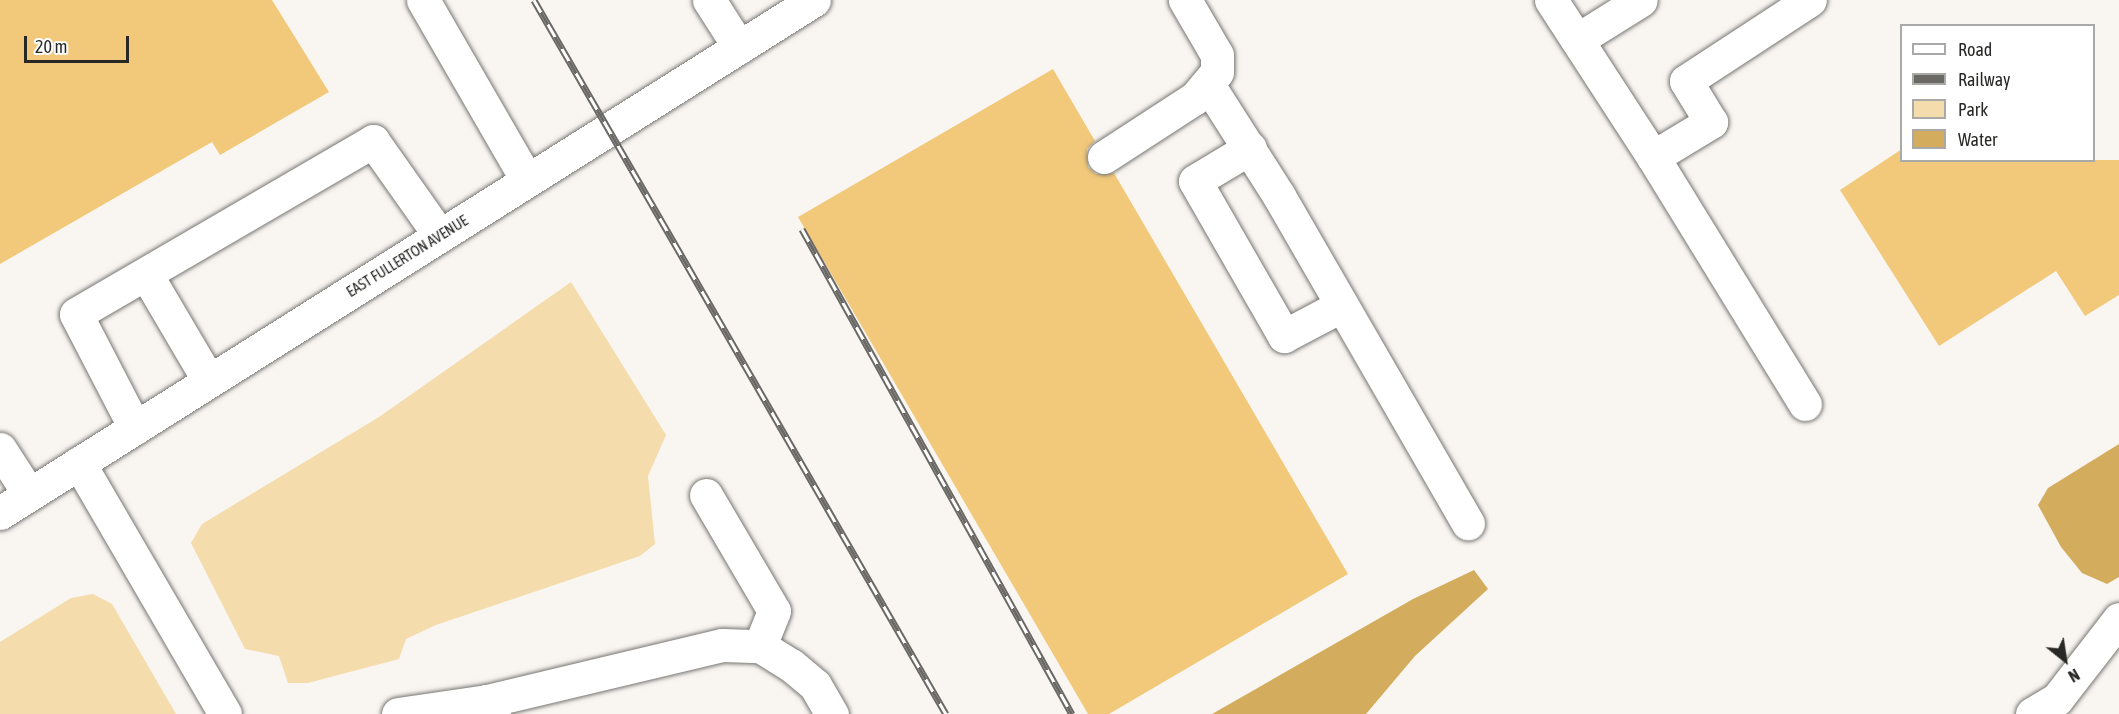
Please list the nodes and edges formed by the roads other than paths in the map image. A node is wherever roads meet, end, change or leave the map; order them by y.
1 (423, 0) edge
2 (709, 0) edge
3 (814, 0) edge
4 (1185, 0) edge
5 (1551, 0) edge
6 (1641, 0) edge
7 (1810, 0) edge
8 (1577, 40) junction
9 (739, 47) junction
10 (1209, 86) junction
11 (1250, 148) junction
12 (1104, 157) dead end
13 (1653, 157) junction
14 (527, 180) junction
15 (440, 236) junction
16 (146, 274) junction
17 (1341, 306) junction
18 (209, 381) junction
19 (1805, 404) dead end
20 (135, 428) junction
21 (0, 449) edge
22 (79, 463) junction
23 (29, 494) junction
24 (706, 495) dead end
25 (0, 513) edge
26 (1468, 523) dead end
27 (2119, 619) edge
28 (760, 646) junction
29 (491, 707) edge
30 (225, 714) edge
31 (398, 714) edge
32 (832, 714) edge
33 (2032, 714) edge

1 - 14 street
2 - 9 street
3 - 9 street, EAST FULLERTON AVENUE
4 - 10 street
5 - 8 street
6 - 8 street
7 - 13 street
8 - 13 street
9 - 14 street, EAST FULLERTON AVENUE
10 - 11 street
10 - 12 street
11 - 17 street
11 - 17 street
13 - 19 street
14 - 15 street, EAST FULLERTON AVENUE
15 - 16 street
15 - 18 street, EAST FULLERTON AVENUE
16 - 18 street
16 - 20 street
17 - 26 street
18 - 20 street, EAST FULLERTON AVENUE
20 - 22 street, EAST FULLERTON AVENUE
21 - 23 street
22 - 23 street, EAST FULLERTON AVENUE
22 - 30 street
23 - 25 street, EAST FULLERTON AVENUE
24 - 28 street
27 - 33 street
28 - 29 street
28 - 32 street
29 - 31 street

